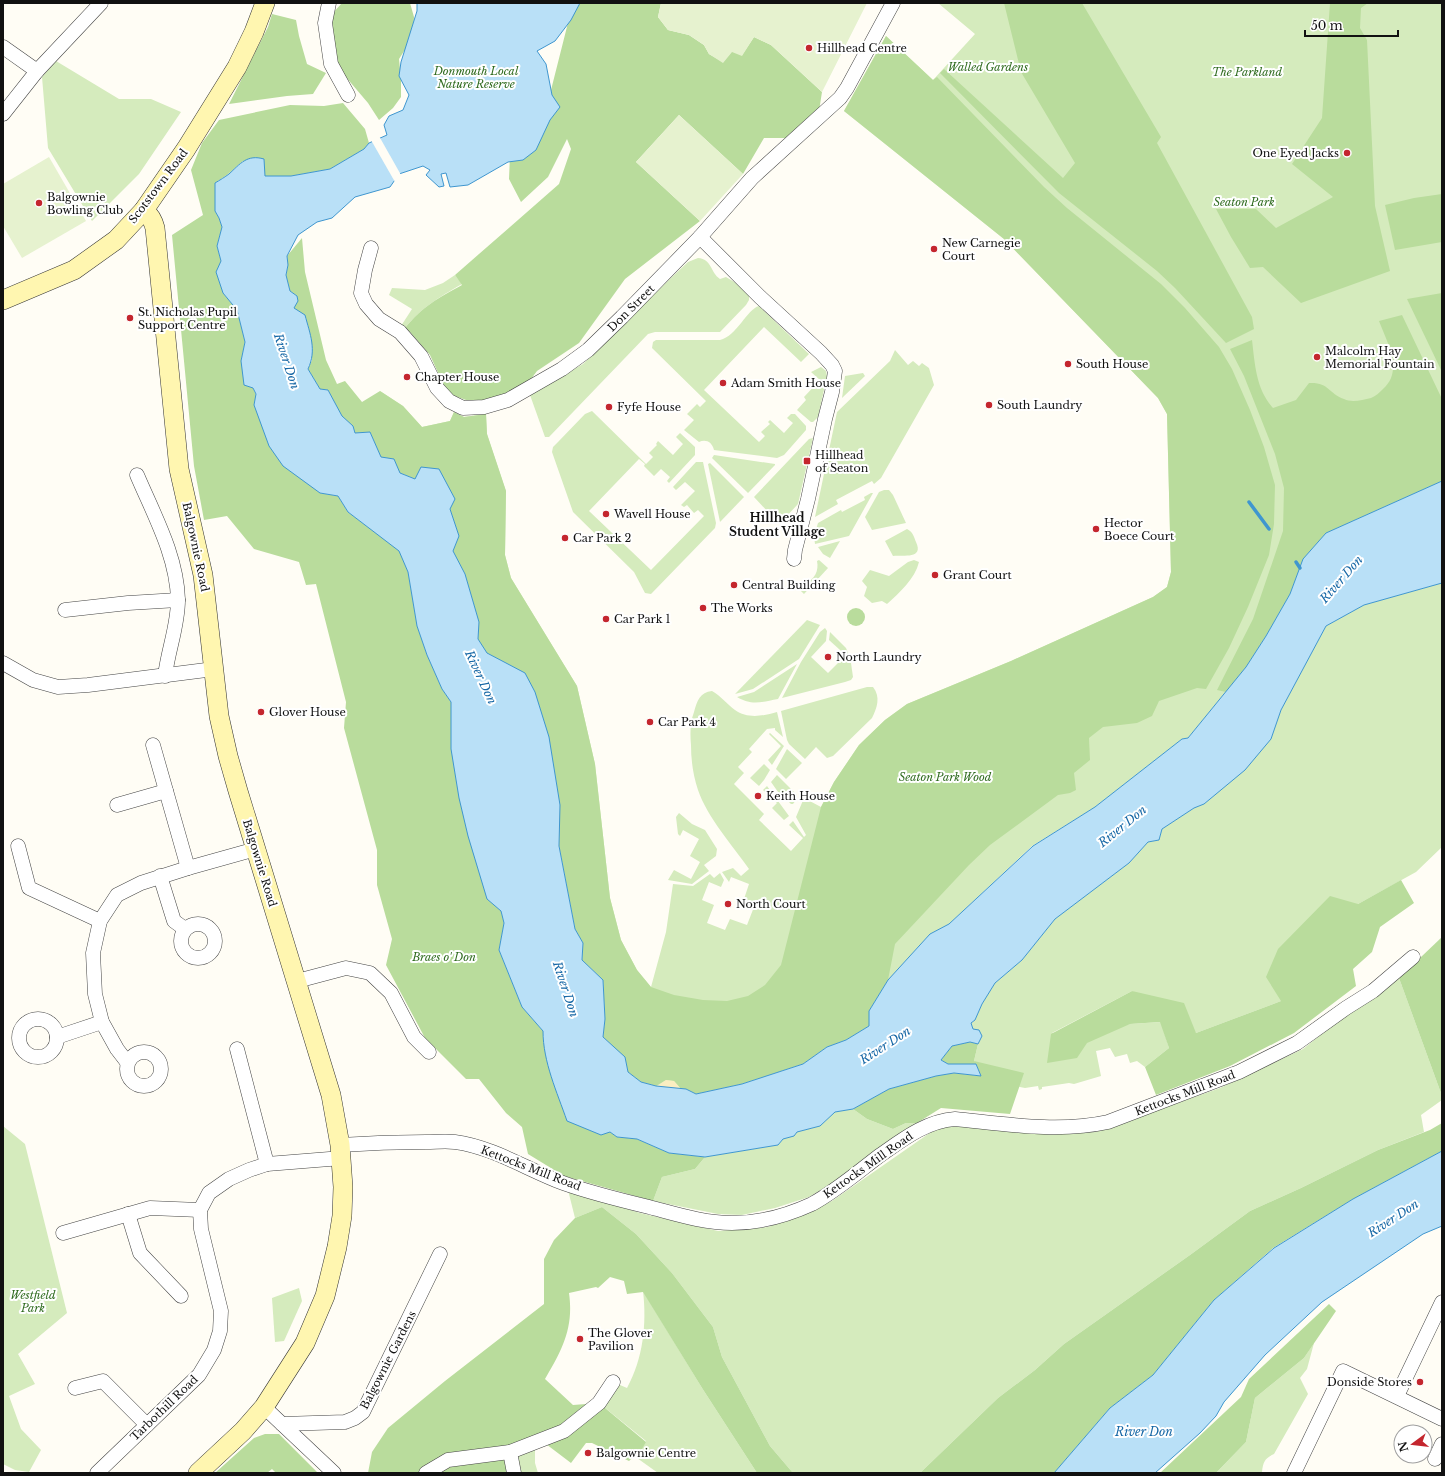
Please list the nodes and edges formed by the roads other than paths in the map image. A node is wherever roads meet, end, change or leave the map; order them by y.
1 (101, 3) edge
2 (265, 3) edge
3 (329, 3) edge
4 (893, 3) edge
5 (3, 47) edge
6 (37, 71) junction
7 (348, 95) dead end
8 (3, 114) edge
9 (144, 210) junction
10 (700, 237) junction
11 (371, 248) dead end
12 (3, 300) edge
13 (136, 475) dead end
14 (794, 559) dead end
15 (178, 600) junction
16 (65, 610) dead end
17 (3, 663) edge
18 (214, 669) junction
19 (165, 676) junction
20 (153, 745) dead end
21 (166, 791) junction
22 (117, 805) dead end
23 (18, 846) dead end
24 (256, 848) junction
25 (188, 868) junction
26 (160, 876) junction
27 (100, 921) junction
28 (185, 929) dead end
29 (1413, 958) dead end
30 (297, 981) junction
31 (102, 1022) junction
32 (57, 1037) dead end
33 (237, 1049) dead end
34 (429, 1052) dead end
35 (128, 1062) dead end
36 (341, 1152) junction
37 (267, 1164) junction
38 (200, 1210) junction
39 (128, 1214) junction
40 (63, 1232) dead end
41 (440, 1254) dead end
42 (181, 1296) dead end
43 (1442, 1302) edge
44 (613, 1382) dead end
45 (75, 1388) dead end
46 (1397, 1396) junction
47 (264, 1407) junction
48 (1442, 1419) edge
49 (282, 1424) junction
50 (147, 1425) junction
51 (1442, 1444) edge
52 (510, 1452) junction
53 (1435, 1459) dead end
54 (1298, 1472) edge
55 (97, 1473) edge
56 (198, 1473) edge
57 (334, 1473) edge
58 (426, 1473) edge
59 (514, 1473) edge

1 - 6 street
2 - 9 street, Scotstown Road
3 - 7 street
4 - 10 street, Don Street
5 - 6 street
6 - 8 street
9 - 12 street, Scotstown Road
9 - 18 street, Balgownie Road
10 - 11 street, Don Street
10 - 14 street
13 - 15 street
15 - 16 street
15 - 19 street
17 - 19 street
18 - 19 street
18 - 24 street, Balgownie Road
20 - 21 street
21 - 22 street
21 - 25 street
23 - 27 street
24 - 25 street
24 - 30 street, Balgownie Road
25 - 26 street
26 - 27 street
26 - 28 street
27 - 31 street
29 - 36 street, Kettocks Mill Road
30 - 34 street
30 - 36 street, Balgownie Road
31 - 32 street
31 - 35 street
33 - 37 street
36 - 37 street, Tarbothill Road
36 - 47 street, Balgownie Road
37 - 38 street, Tarbothill Road
38 - 39 street
38 - 50 street, Tarbothill Road
39 - 40 street
39 - 42 street
41 - 49 street, Balgownie Gardens
43 - 46 street
44 - 52 street
45 - 50 street
46 - 48 street
46 - 54 street
47 - 49 street
47 - 56 street, Balgownie Road
49 - 57 street
50 - 55 street, Tarbothill Road
51 - 53 street
52 - 58 street
52 - 59 street

